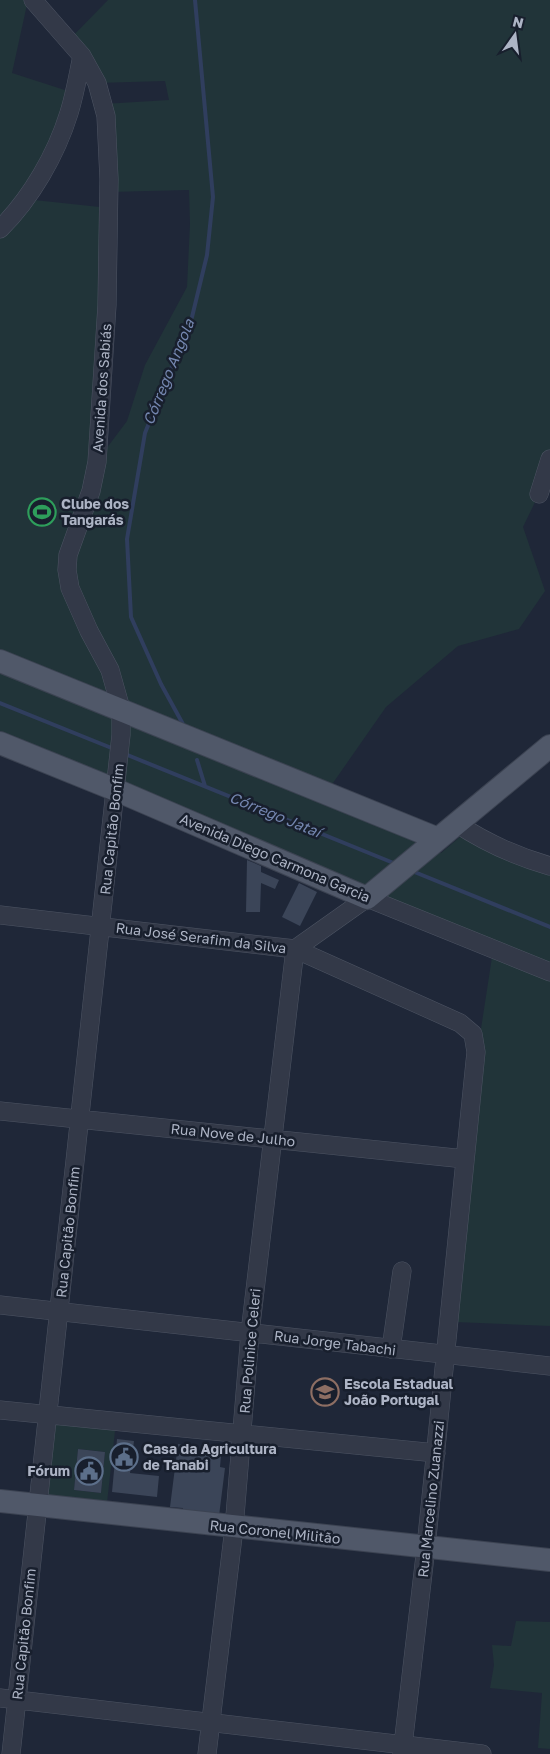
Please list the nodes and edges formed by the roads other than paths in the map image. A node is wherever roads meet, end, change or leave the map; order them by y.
1 (33, 0) edge
2 (82, 56) junction
3 (0, 228) edge
4 (550, 459) edge
5 (539, 494) dead end
6 (0, 661) edge
7 (121, 709) junction
8 (0, 743) edge
9 (550, 746) edge
10 (116, 790) junction
11 (456, 823) junction
12 (431, 843) junction
13 (550, 866) edge
14 (371, 894) junction
15 (0, 915) edge
16 (101, 927) junction
17 (295, 949) junction
18 (550, 972) edge
19 (474, 1034) joint
20 (0, 1111) edge
21 (81, 1120) junction
22 (272, 1138) junction
23 (465, 1159) junction
24 (402, 1271) dead end
25 (0, 1305) edge
26 (60, 1311) junction
27 (250, 1333) junction
28 (391, 1349) junction
29 (446, 1356) junction
30 (550, 1366) edge
31 (0, 1410) edge
32 (48, 1414) junction
33 (242, 1433) junction
34 (436, 1453) junction
35 (0, 1501) edge
36 (39, 1505) junction
37 (234, 1528) junction
38 (426, 1547) junction
39 (550, 1560) edge
40 (8, 1699) edge
41 (210, 1721) junction
42 (402, 1750) edge
43 (11, 1754) edge
44 (207, 1754) edge
45 (482, 1754) edge

1 - 2 street, Avenida dos Sabiás
2 - 3 street
2 - 7 street, Avenida dos Sabiás
4 - 5 street
6 - 7 main road
7 - 10 street, Rua Capitão Bonfim
7 - 12 main road
8 - 10 main road, Avenida Diego Carmona Garcia
9 - 11 main road
10 - 14 main road, Avenida Diego Carmona Garcia
10 - 16 street, Rua Capitão Bonfim
11 - 12 main road
11 - 13 street
12 - 14 main road
14 - 17 street
14 - 18 street, Avenida Diego Carmona Garcia
15 - 16 street, Rua José Serafim da Silva
16 - 17 street, Rua José Serafim da Silva
16 - 21 street, Rua Capitão Bonfim
17 - 19 street, Rua José Serafim da Silva
17 - 22 street, Rua Polinice Celeri
19 - 23 street, Rua Marcelino Zuanazzi
20 - 21 street, Rua Nove de Julho
21 - 22 street, Rua Nove de Julho
21 - 26 street, Rua Capitão Bonfim
22 - 23 street, Rua Nove de Julho
22 - 27 street, Rua Polinice Celeri
23 - 29 street, Rua Marcelino Zuanazzi
24 - 28 street
25 - 26 street, Rua Jorge Tabachi
26 - 27 street, Rua Jorge Tabachi
26 - 32 street, Rua Capitão Bonfim
27 - 28 street, Rua Jorge Tabachi
27 - 33 street, Rua Polinice Celeri
28 - 29 street, Rua Jorge Tabachi
29 - 30 street, Rua Jorge Tabachi
29 - 34 street, Rua Marcelino Zuanazzi
31 - 32 street
32 - 33 street
32 - 36 street, Rua Capitão Bonfim
33 - 34 street
33 - 37 street, Rua Polinice Celeri
34 - 38 street, Rua Marcelino Zuanazzi
35 - 36 main road, Rua Coronel Militão
36 - 37 main road, Rua Coronel Militão
36 - 40 street, Rua Capitão Bonfim
37 - 38 main road, Rua Coronel Militão
37 - 41 street, Rua Polinice Celeri
38 - 39 main road, Rua Coronel Militão
38 - 42 street, Rua Marcelino Zuanazzi
40 - 41 street
40 - 43 street, Rua Capitão Bonfim
41 - 42 street
41 - 44 street, Rua Polinice Celeri
42 - 45 street

